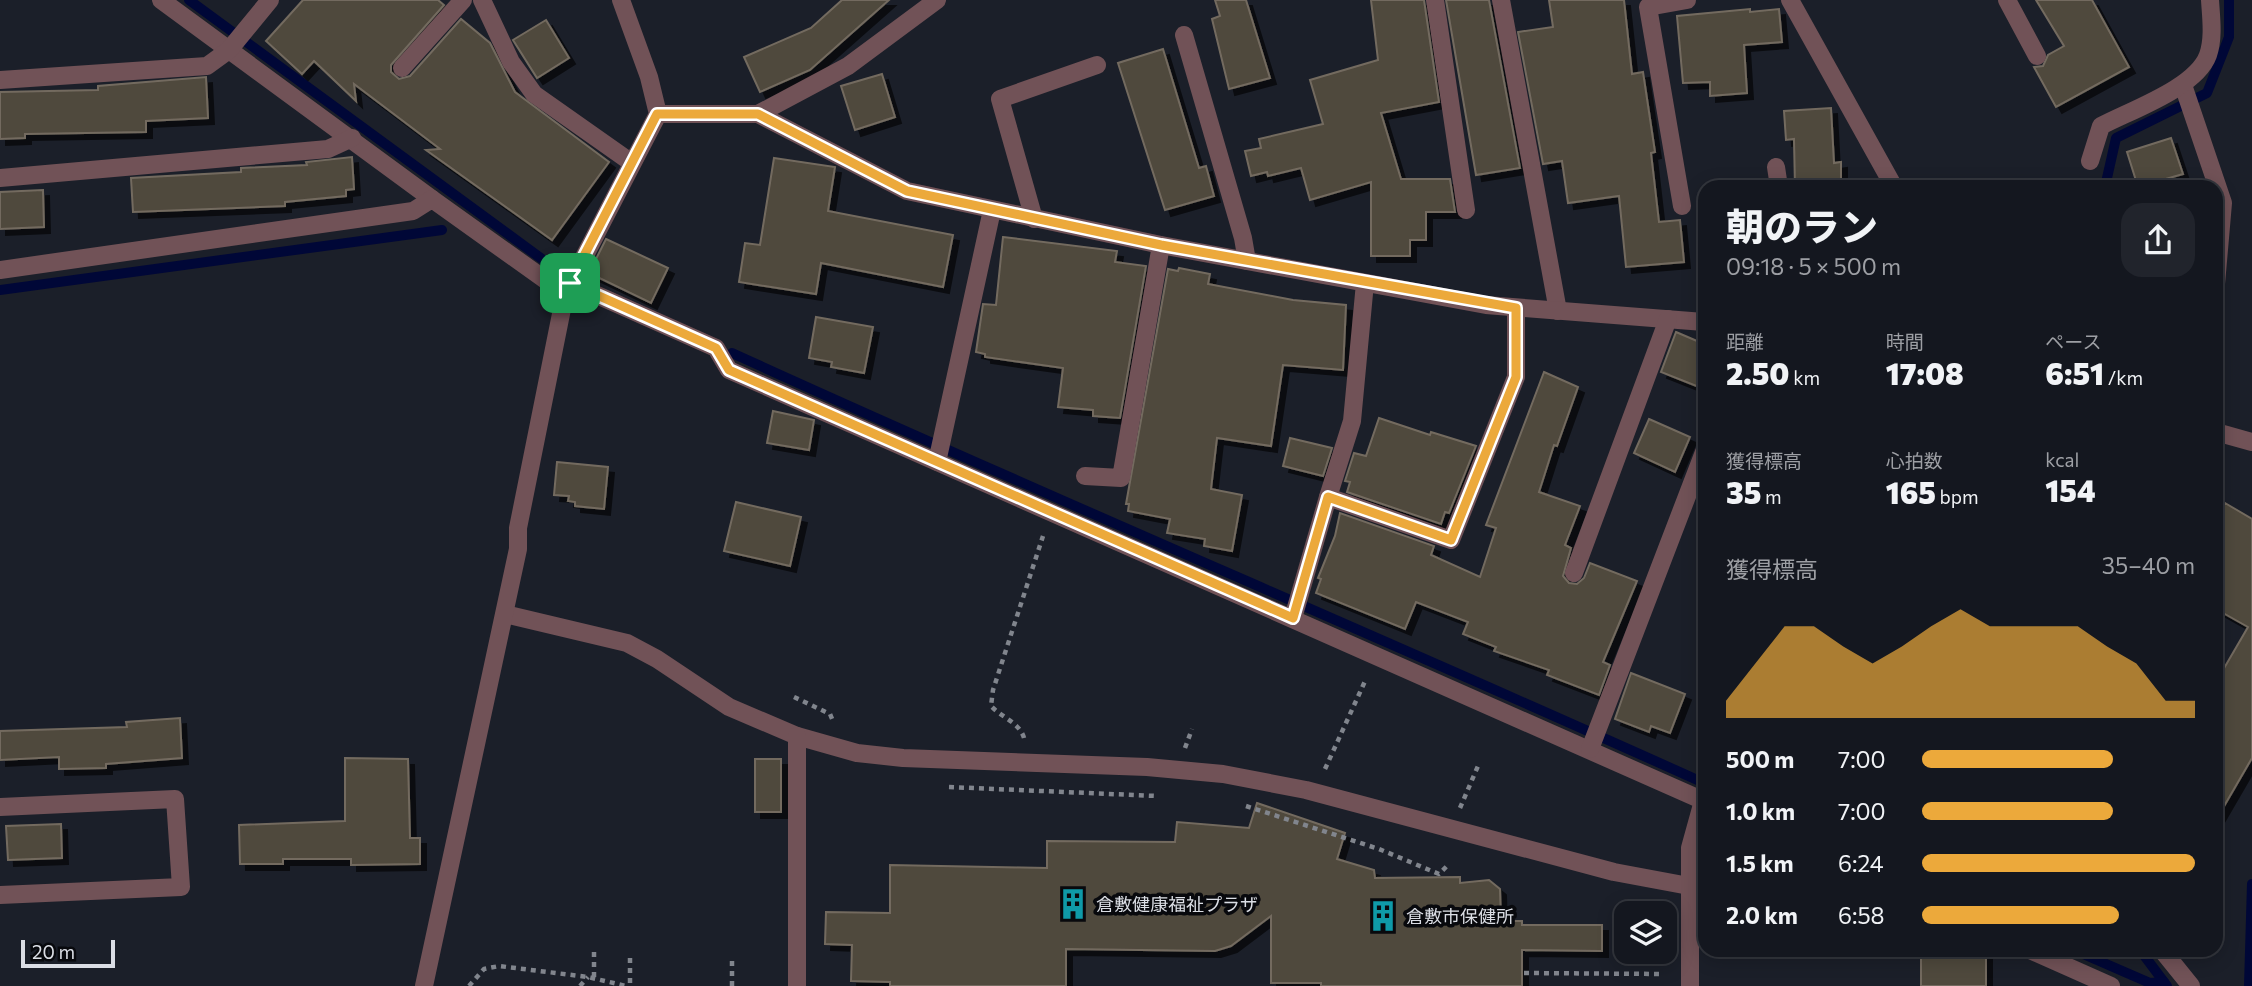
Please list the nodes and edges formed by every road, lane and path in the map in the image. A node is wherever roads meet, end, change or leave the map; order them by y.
1 (161, 0) edge
2 (270, 0) edge
3 (463, 0) edge
4 (482, 0) edge
5 (621, 0) edge
6 (937, 0) edge
7 (1435, 0) edge
8 (1502, 0) edge
9 (1687, 0) edge
10 (1790, 0) edge
11 (2007, 0) edge
12 (2210, 0) edge
13 (1184, 35) dead end
14 (237, 38) junction
15 (2037, 56) dead end
16 (1097, 65) dead end
17 (402, 68) dead end
18 (0, 80) edge
19 (2187, 96) junction
20 (657, 114) junction
21 (758, 114) junction
22 (352, 138) junction
23 (2090, 161) dead end
24 (632, 163) junction
25 (1776, 167) dead end
26 (0, 178) edge
27 (1778, 180) edge
28 (1890, 180) edge
29 (2214, 180) edge
30 (432, 199) junction
31 (1682, 206) dead end
32 (992, 210) junction
33 (1466, 210) dead end
34 (1034, 219) junction
35 (1161, 245) junction
36 (1247, 261) junction
37 (0, 270) edge
38 (1365, 283) junction
39 (568, 288) junction
40 (1516, 308) junction
41 (1558, 311) junction
42 (1668, 319) junction
43 (1698, 322) edge
44 (2223, 434) edge
45 (2252, 442) edge
46 (939, 452) junction
47 (1698, 468) edge
48 (1085, 476) dead end
49 (1328, 497) junction
50 (1051, 512) junction
51 (1574, 573) dead end
52 (1296, 609) junction
53 (505, 614) junction
54 (1377, 655) junction
55 (793, 697) dead end
56 (835, 727) dead end
57 (1192, 729) dead end
58 (797, 736) junction
59 (1594, 740) junction
60 (1023, 745) dead end
61 (1183, 752) dead end
62 (1478, 766) dead end
63 (1322, 774) dead end
64 (936, 786) dead end
65 (1169, 796) dead end
66 (1698, 798) edge
67 (1240, 804) dead end
68 (0, 807) edge
69 (1459, 812) dead end
70 (1698, 821) edge
71 (1447, 866) dead end
72 (1689, 887) junction
73 (0, 895) edge
74 (594, 952) dead end
75 (732, 957) dead end
76 (2047, 957) edge
77 (2168, 957) edge
78 (630, 958) dead end
79 (1524, 973) dead end
80 (1662, 974) dead end
81 (591, 978) junction
82 (424, 986) edge
83 (469, 986) edge
84 (580, 986) edge
85 (628, 986) edge
86 (732, 986) edge
87 (797, 986) edge
88 (1690, 986) edge
89 (2111, 986) edge
90 (2191, 986) edge

1 - 14 street
2 - 14 street
3 - 17 street
4 - 24 street
5 - 20 street
6 - 21 street
7 - 33 street
8 - 41 street
9 - 31 street
10 - 28 street
11 - 15 street
12 - 19 street
13 - 36 street
14 - 18 street
14 - 22 street
16 - 34 street
19 - 23 street
19 - 29 street
20 - 21 street
20 - 24 street
21 - 32 street
22 - 26 street
22 - 30 street
24 - 39 street
25 - 27 street
30 - 37 street
30 - 39 street
32 - 34 street
32 - 46 street
34 - 35 street
35 - 36 street
35 - 48 street
36 - 38 street
38 - 40 street
38 - 49 street
39 - 46 street
39 - 53 street
40 - 41 street
40 - 49 street
41 - 42 street
42 - 43 street
42 - 51 street
44 - 45 street
46 - 50 street
47 - 59 street
49 - 52 street
50 - 52 street
50 - 60 path
52 - 54 street
53 - 58 street
53 - 82 street
54 - 59 street
54 - 63 path
55 - 56 path
57 - 61 path
58 - 72 street
58 - 87 street
59 - 66 street
62 - 69 path
64 - 65 path
67 - 71 path
68 - 73 street
70 - 72 street
72 - 88 street
74 - 81 path
75 - 86 path
76 - 89 street
77 - 90 street
78 - 85 path
79 - 80 path
81 - 83 path
81 - 84 path
81 - 85 path

